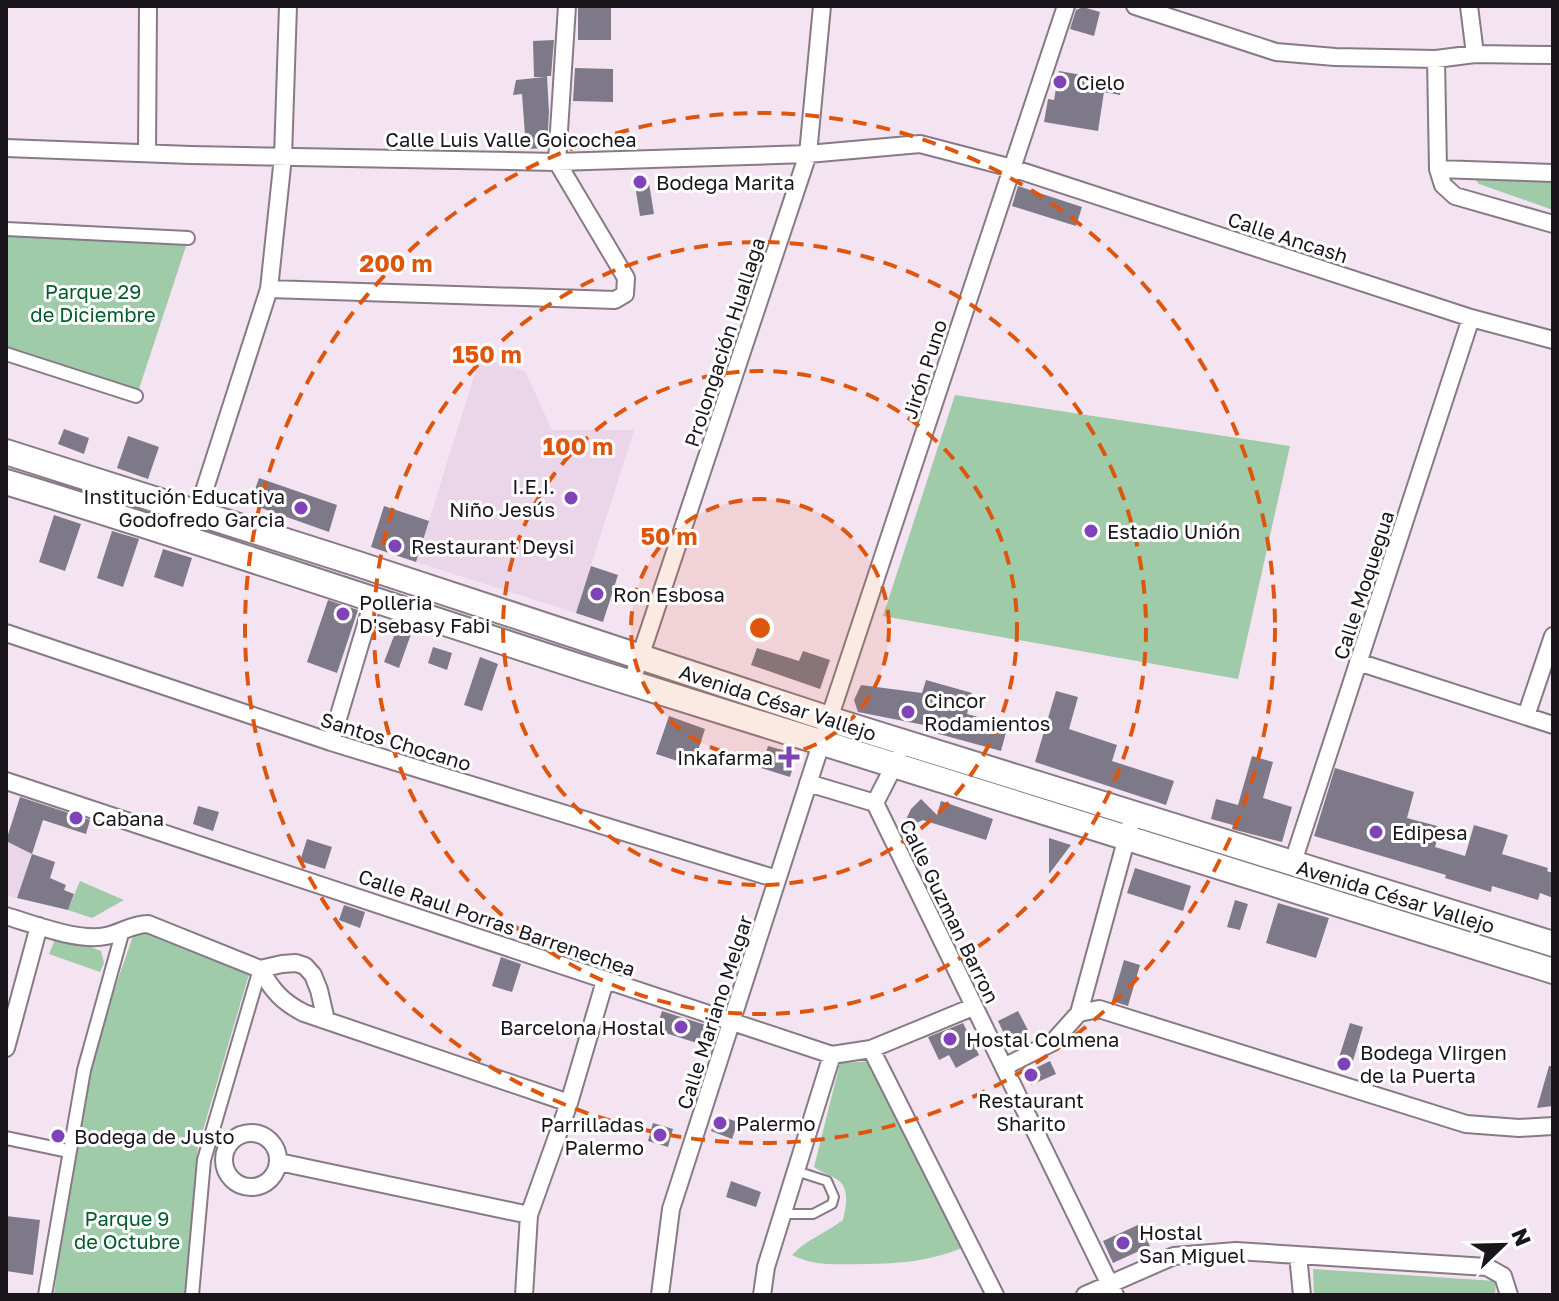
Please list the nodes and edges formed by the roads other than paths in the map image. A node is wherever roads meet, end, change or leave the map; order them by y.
1 (148, 6) edge
2 (288, 6) edge
3 (567, 6) edge
4 (822, 6) edge
5 (1066, 6) edge
6 (1135, 6) edge
7 (1469, 6) edge
8 (1475, 54) junction
9 (1553, 55) edge
10 (1436, 59) junction
11 (6, 148) edge
12 (147, 153) junction
13 (808, 154) junction
14 (283, 157) junction
15 (557, 162) junction
16 (1012, 168) junction
17 (1438, 169) junction
18 (1553, 173) edge
19 (1553, 224) edge
20 (6, 229) edge
21 (188, 238) dead end
22 (269, 289) junction
23 (1471, 318) junction
24 (1552, 335) edge
25 (6, 354) edge
26 (136, 396) dead end
27 (6, 452) edge
28 (6, 482) edge
29 (197, 514) junction
30 (189, 538) junction
31 (373, 601) junction
32 (6, 633) edge
33 (1553, 636) edge
34 (640, 657) junction
35 (1358, 662) junction
36 (631, 684) junction
37 (1526, 716) junction
38 (829, 719) junction
39 (1553, 725) edge
40 (331, 742) junction
41 (903, 742) junction
42 (821, 744) junction
43 (895, 768) junction
44 (6, 781) edge
45 (808, 783) junction
46 (875, 803) junction
47 (1129, 826) junction
48 (1292, 865) junction
49 (777, 879) junction
50 (1339, 891) junction
51 (6, 916) edge
52 (39, 926) junction
53 (123, 930) junction
54 (1553, 944) edge
55 (260, 969) junction
56 (1553, 971) edge
57 (605, 981) junction
58 (973, 1007) junction
59 (1079, 1013) junction
60 (326, 1020) junction
61 (732, 1021) junction
62 (6, 1048) edge
63 (871, 1049) junction
64 (832, 1055) junction
65 (1004, 1067) junction
66 (569, 1103) junction
67 (1553, 1126) edge
68 (6, 1138) edge
69 (68, 1151) junction
70 (279, 1162) dead end
71 (795, 1171) junction
72 (783, 1214) junction
73 (529, 1215) junction
74 (1298, 1255) junction
75 (1112, 1289) edge
76 (45, 1295) edge
77 (192, 1295) edge
78 (524, 1295) edge
79 (660, 1295) edge
80 (762, 1295) edge
81 (995, 1295) edge
82 (1085, 1295) edge
83 (1302, 1295) edge
84 (1509, 1295) edge

1 - 12 street
2 - 14 street
3 - 15 street
4 - 13 street, Prolongación Huallaga
5 - 16 street, Jirón Puno
6 - 10 street
7 - 8 street
8 - 9 street
8 - 10 street
10 - 17 street
11 - 12 street, Calle Luis Valle Goicochea
12 - 14 street, Calle Luis Valle Goicochea
13 - 15 street, Calle Luis Valle Goicochea
13 - 16 street, Calle Luis Valle Goicochea
13 - 34 street, Prolongación Huallaga
14 - 15 street, Calle Luis Valle Goicochea
14 - 22 street
15 - 22 street
16 - 23 street, Calle Ancash
16 - 38 street, Jirón Puno
17 - 18 street
17 - 19 street
20 - 21 street
22 - 29 street
23 - 24 street, Calle Ancash
23 - 35 street, Calle Moquegua
25 - 26 street
27 - 29 main road, Avenida César Vallejo
28 - 30 main road, Avenida César Vallejo
29 - 30 street
29 - 34 main road, Avenida César Vallejo
30 - 31 main road, Avenida César Vallejo
31 - 36 main road, Avenida César Vallejo
31 - 40 street
32 - 40 street, Santos Chocano
33 - 37 street
34 - 36 street, Prolongación Huallaga
34 - 38 main road, Avenida César Vallejo
35 - 37 street
35 - 48 street, Calle Moquegua
36 - 42 main road, Avenida César Vallejo
37 - 39 street
38 - 41 main road, Avenida César Vallejo
38 - 42 street, Jirón Puno
40 - 49 street, Santos Chocano
41 - 43 street
41 - 47 main road, Avenida César Vallejo
42 - 43 main road, Avenida César Vallejo
42 - 45 street, Calle Mariano Melgar
43 - 46 street
43 - 47 main road, Avenida César Vallejo
44 - 57 street, Calle Raul Porras Barrenechea
45 - 46 street
45 - 49 street, Calle Mariano Melgar
46 - 58 street, Calle Guzman Barron
47 - 48 main road, Avenida César Vallejo
47 - 50 main road, Avenida César Vallejo
47 - 59 street
48 - 50 main road, Avenida César Vallejo
49 - 61 street, Calle Mariano Melgar
50 - 54 main road, Avenida César Vallejo
50 - 56 main road, Avenida César Vallejo
51 - 52 street
52 - 53 street
52 - 62 street
53 - 55 street
53 - 69 street
55 - 60 street
55 - 60 street
55 - 77 street
57 - 61 street, Calle Raul Porras Barrenechea
57 - 66 street
58 - 63 street, Calle Raul Porras Barrenechea
58 - 65 street, Calle Guzman Barron
59 - 65 street
59 - 67 street
60 - 66 street
61 - 64 street, Calle Raul Porras Barrenechea
61 - 79 street, Calle Mariano Melgar
63 - 64 street, Calle Raul Porras Barrenechea
63 - 81 street
64 - 71 street
65 - 75 street, Calle Guzman Barron
66 - 73 street
68 - 69 street
69 - 76 street
70 - 73 street
71 - 72 street
71 - 72 lane
72 - 80 street
73 - 78 street
74 - 75 street
74 - 83 street
74 - 84 street
75 - 82 street

